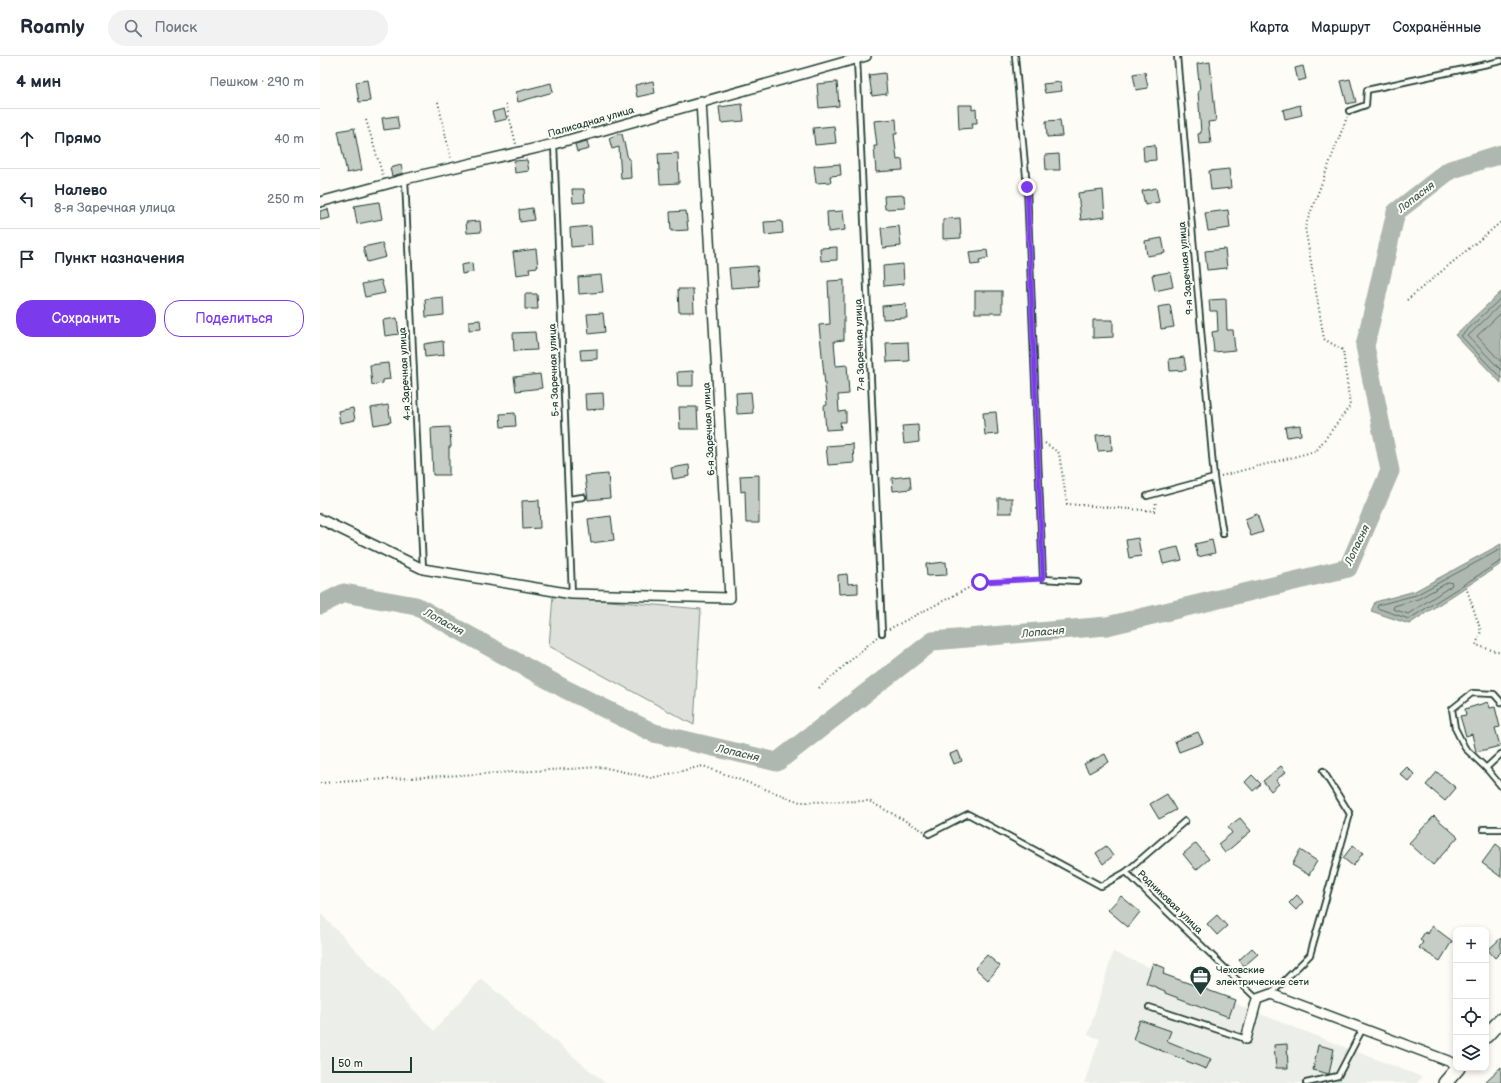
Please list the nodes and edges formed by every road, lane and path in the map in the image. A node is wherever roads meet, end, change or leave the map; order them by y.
1 (1014, 56) edge
2 (1177, 56) edge
3 (862, 57) edge
4 (1501, 61) edge
5 (701, 101) junction
6 (438, 102) dead end
7 (506, 104) dead end
8 (1349, 111) joint
9 (366, 120) dead end
10 (554, 144) junction
11 (518, 152) junction
12 (452, 168) junction
13 (405, 179) junction
14 (385, 184) junction
15 (320, 202) edge
16 (1501, 222) edge
17 (1407, 300) dead end
18 (1036, 435) junction
19 (1214, 478) junction
20 (1157, 493) junction
21 (1147, 496) dead end
22 (583, 497) dead end
23 (569, 499) junction
24 (320, 519) edge
25 (1223, 534) dead end
26 (423, 569) junction
27 (1043, 579) junction
28 (1077, 581) dead end
29 (1466, 587) dead end
30 (572, 594) junction
31 (882, 633) junction
32 (1501, 653) edge
33 (819, 688) dead end
34 (1501, 702) edge
35 (1501, 754) edge
36 (1486, 768) junction
37 (1323, 770) dead end
38 (320, 783) edge
39 (1501, 786) edge
40 (1185, 821) dead end
41 (1483, 829) dead end
42 (1501, 829) edge
43 (929, 834) joint
44 (1126, 872) junction
45 (1271, 994) junction
46 (1257, 999) junction
47 (1149, 1007) dead end
48 (1501, 1020) edge
49 (1363, 1028) junction
50 (1487, 1035) edge
51 (1246, 1039) joint
52 (1453, 1063) edge
53 (1456, 1071) edge
54 (1448, 1082) edge
55 (1306, 1083) edge

1 - 18 lane
2 - 19 lane, 9-я Заречная улица
3 - 5 street, Палисадная улица
3 - 31 lane, 7-я Заречная улица
4 - 8 lane
5 - 10 street, Палисадная улица
5 - 30 street, 6-я Заречная улица
6 - 12 path
7 - 11 path
8 - 19 path
9 - 14 path
10 - 11 street, Палисадная улица
10 - 23 lane, 5-я Заречная улица
11 - 12 street, Палисадная улица
12 - 13 street, Палисадная улица
13 - 14 street, Палисадная улица
13 - 26 lane, 4-я Заречная улица
14 - 15 street, Палисадная улица
16 - 17 path
18 - 20 path
18 - 27 lane
19 - 20 lane
19 - 25 lane, 9-я Заречная улица
20 - 21 lane
22 - 23 lane
23 - 30 lane, 5-я Заречная улица
24 - 26 street
26 - 30 street
27 - 28 lane
27 - 31 path
29 - 32 path
31 - 33 path
34 - 36 lane
35 - 36 lane
36 - 39 lane
37 - 45 lane
38 - 43 path
40 - 44 lane, Родниковая улица
41 - 42 lane
43 - 44 lane
44 - 46 lane, Родниковая улица
45 - 46 street
45 - 49 street
46 - 51 street
47 - 51 lane
48 - 50 street
49 - 52 street
49 - 55 lane
53 - 54 street

